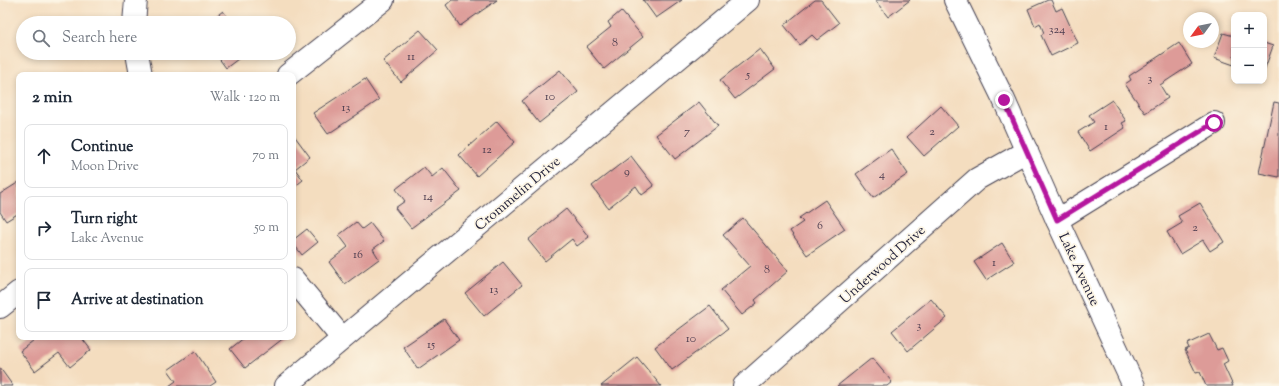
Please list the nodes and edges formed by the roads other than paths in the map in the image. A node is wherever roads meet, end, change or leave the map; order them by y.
1 (136, 0) edge
2 (383, 0) edge
3 (748, 0) edge
4 (955, 0) edge
5 (135, 16) edge
6 (138, 60) edge
7 (140, 72) edge
8 (292, 72) edge
9 (1214, 123) dead end
10 (1027, 151) junction
11 (1057, 220) junction
12 (296, 283) edge
13 (16, 294) edge
14 (0, 307) edge
15 (342, 338) junction
16 (286, 386) edge
17 (744, 386) edge
18 (1134, 386) edge

1 - 5 street
2 - 8 street
3 - 15 street, Crommelin Drive
4 - 10 street, Lake Avenue
6 - 7 street
9 - 11 street
10 - 11 street, Lake Avenue
10 - 17 street, Underwood Drive
11 - 18 street, Lake Avenue
12 - 15 street
13 - 14 street
15 - 16 street, Crommelin Drive

